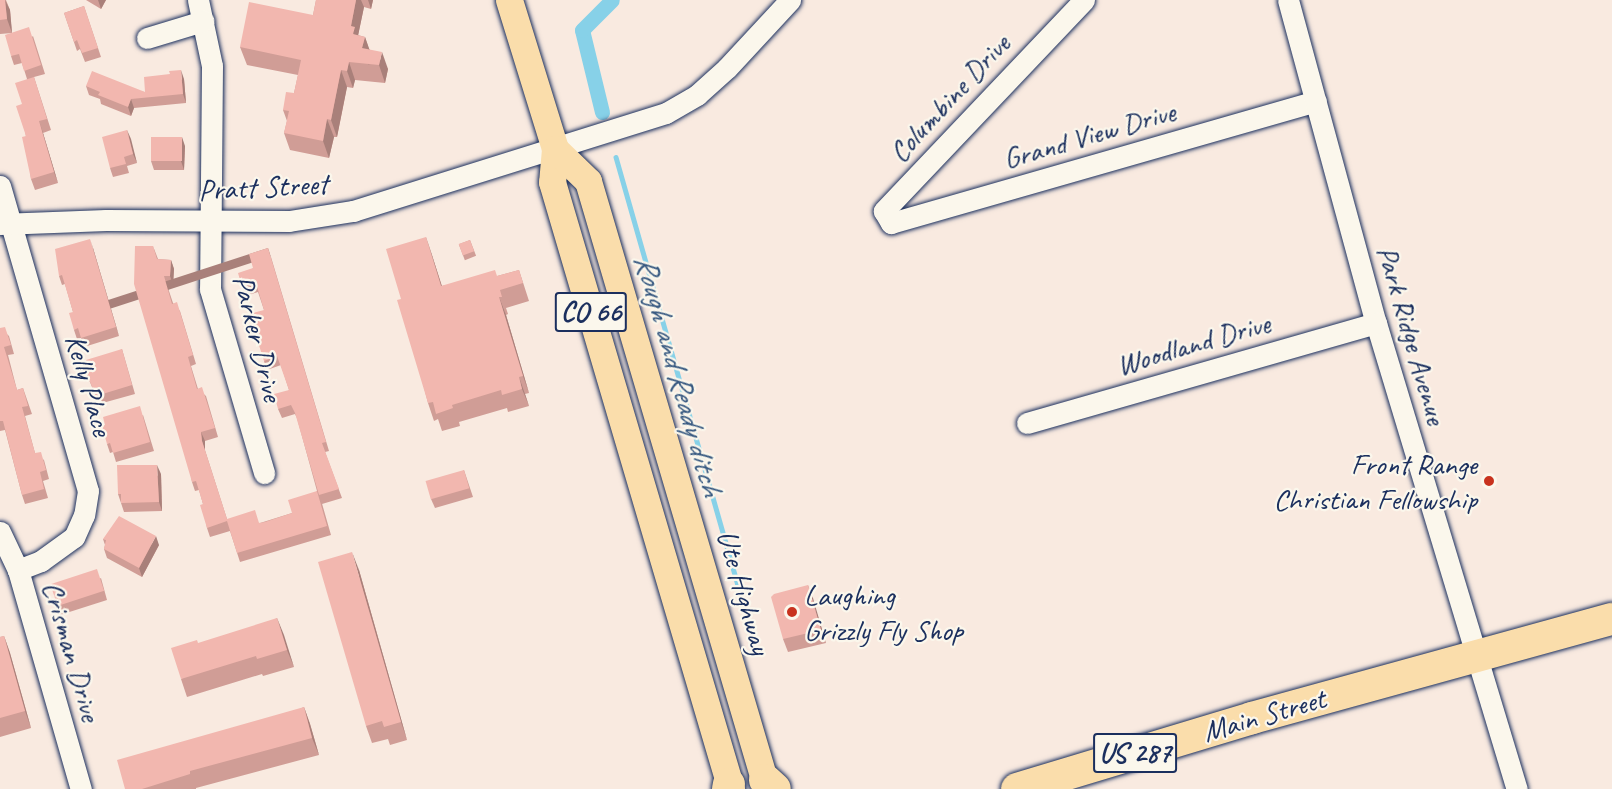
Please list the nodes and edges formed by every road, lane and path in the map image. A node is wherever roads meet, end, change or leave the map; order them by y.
1 (509, 0) edge
2 (790, 0) edge
3 (1083, 0) edge
4 (1288, 0) edge
5 (200, 10) edge
6 (147, 38) dead end
7 (1316, 101) junction
8 (555, 149) junction
9 (0, 186) edge
10 (884, 211) joint
11 (209, 221) junction
12 (5, 223) edge
13 (1376, 323) junction
14 (1027, 423) dead end
15 (264, 473) dead end
16 (0, 532) edge
17 (18, 570) junction
18 (1612, 619) edge
19 (1477, 654) junction
20 (769, 786) edge
21 (729, 788) edge
22 (81, 789) edge
23 (1017, 789) edge
24 (1517, 789) edge

1 - 8 main road, Ute Highway / CO 66
2 - 8 street, Pratt Street
3 - 10 street, Columbine Drive
4 - 7 street, Park Ridge Avenue
5 - 6 street
5 - 11 street, Parker Drive
7 - 10 street, Grand View Drive
7 - 13 street, Park Ridge Avenue
8 - 11 street, Pratt Street
8 - 20 main road, Ute Highway / CO 66
8 - 21 main road, Ute Highway / CO 66
9 - 12 street, Kelly Place
11 - 12 street, Pratt Street
11 - 15 street, Parker Drive
12 - 17 street, Kelly Place
13 - 14 street, Woodland Drive
13 - 19 street, Park Ridge Avenue
16 - 17 street, Crisman Drive
17 - 22 street, Crisman Drive
18 - 19 highway, US 287
19 - 23 highway, Main Street / US 287
19 - 24 street, Park Ridge Avenue

